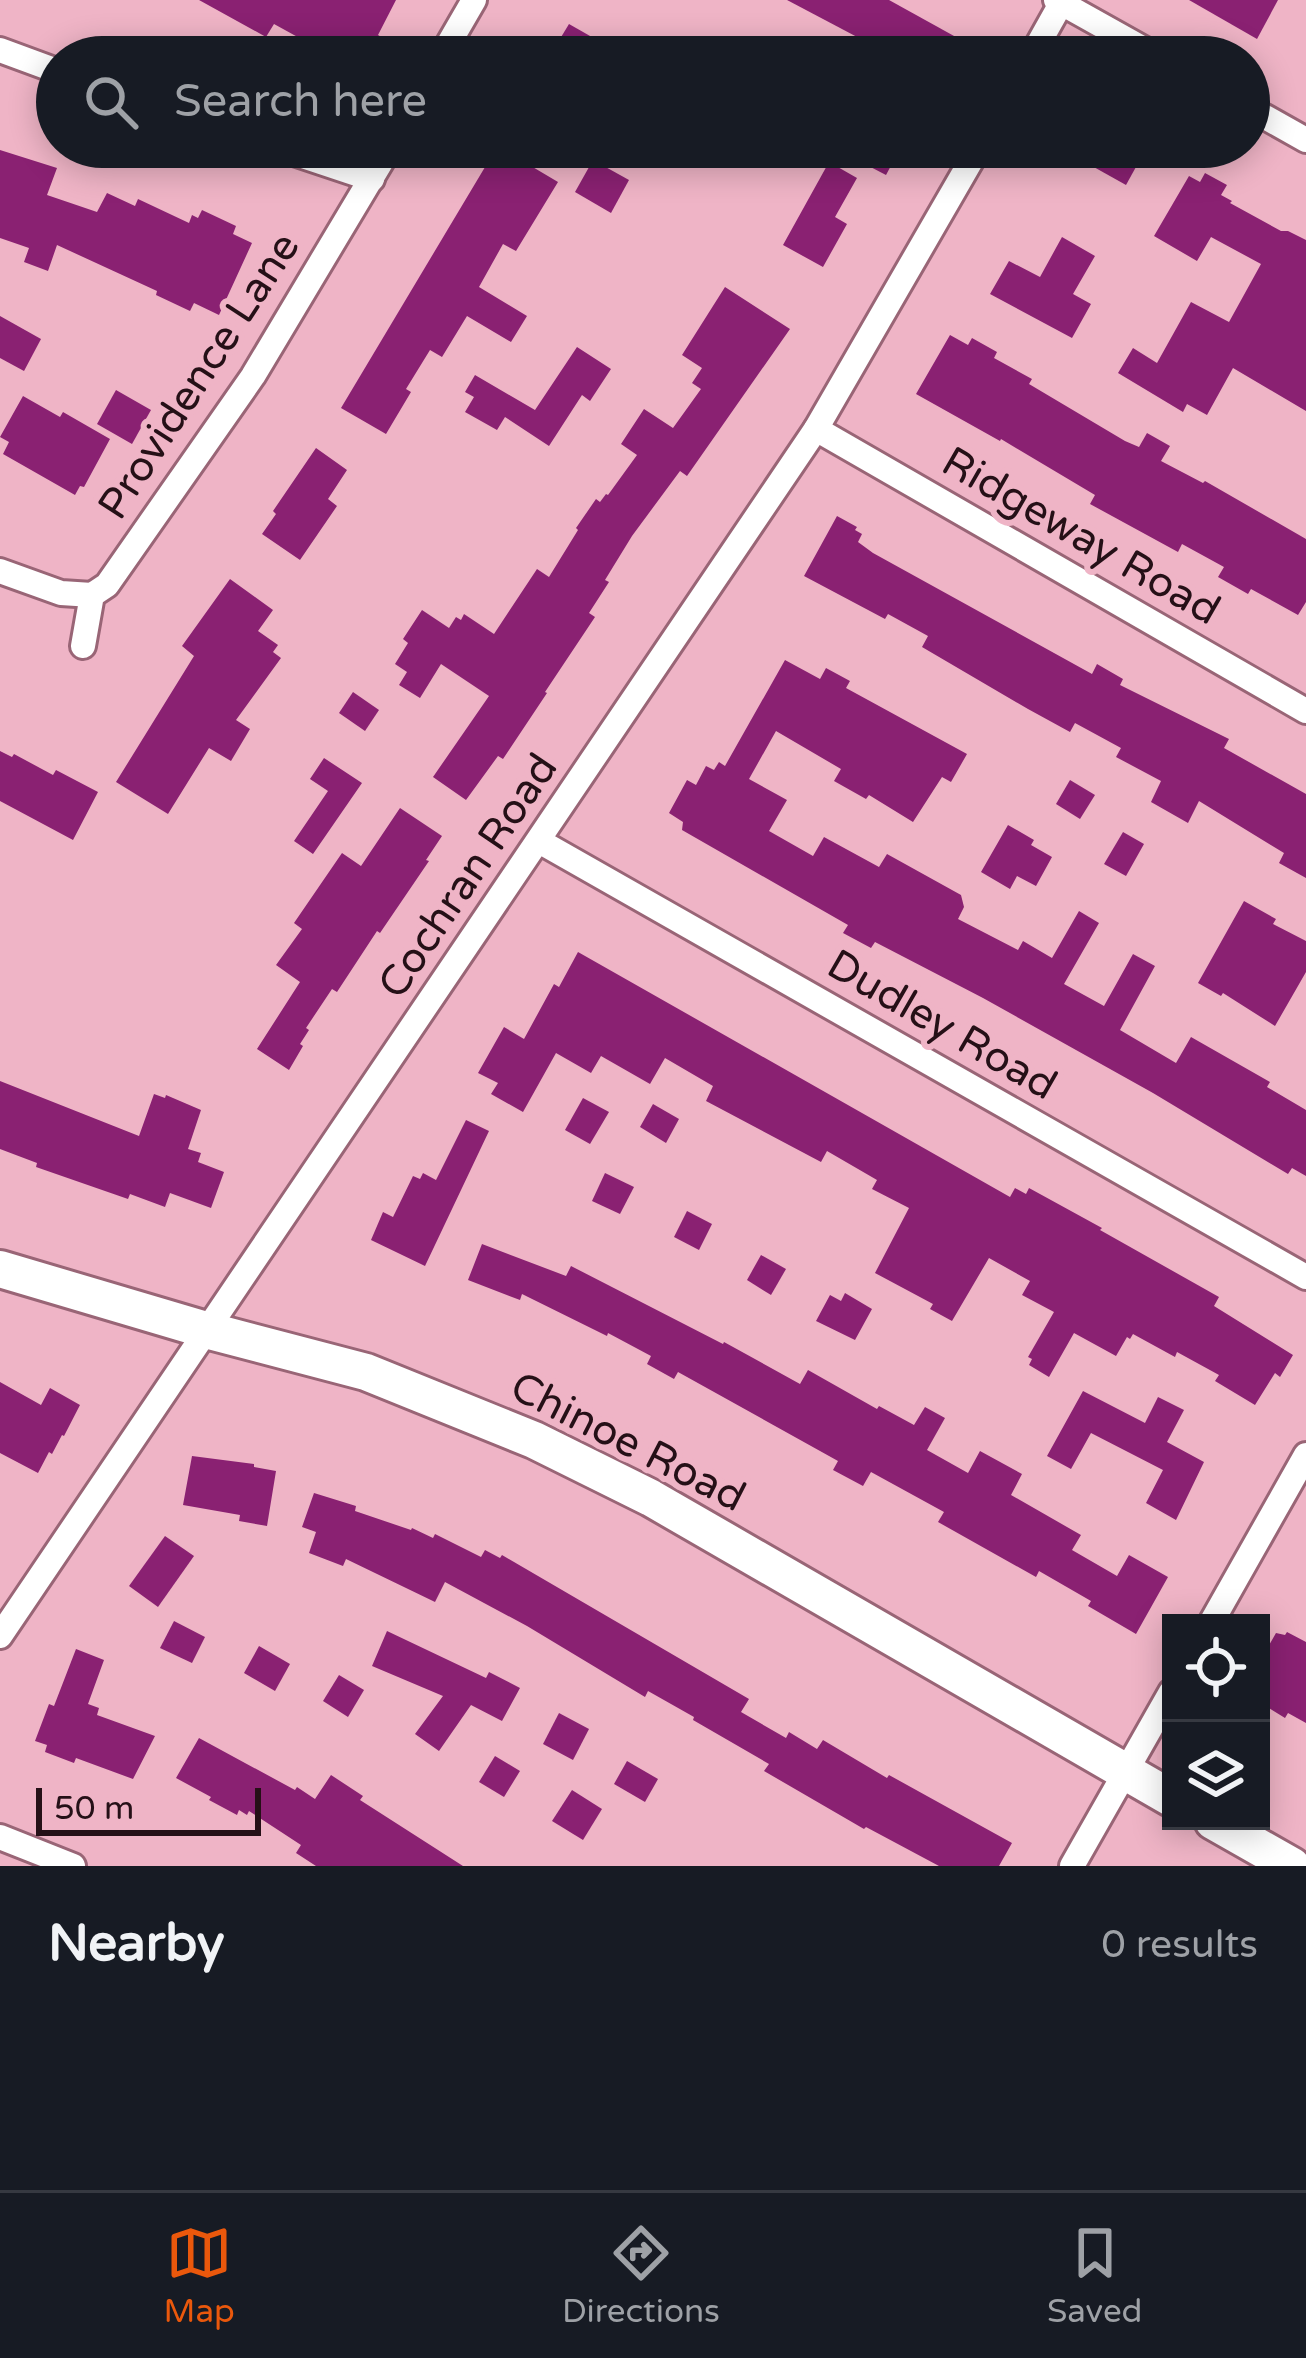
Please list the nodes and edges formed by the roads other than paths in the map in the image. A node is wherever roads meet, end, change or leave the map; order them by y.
1 (474, 0) edge
2 (1060, 1) edge
3 (453, 36) edge
4 (1041, 36) edge
5 (1121, 36) edge
6 (0, 50) edge
7 (36, 63) edge
8 (1270, 120) edge
9 (1306, 140) edge
10 (339, 168) edge
11 (378, 168) edge
12 (968, 168) edge
13 (372, 179) junction
14 (816, 430) junction
15 (0, 571) edge
16 (92, 595) junction
17 (83, 646) dead end
18 (1306, 710) edge
19 (539, 841) junction
20 (0, 1269) edge
21 (1306, 1277) edge
22 (206, 1330) junction
23 (1306, 1455) edge
24 (1215, 1614) edge
25 (0, 1636) edge
26 (1162, 1708) edge
27 (1126, 1772) junction
28 (1162, 1793) edge
29 (1229, 1830) edge
30 (0, 1837) edge
31 (73, 1866) edge
32 (1072, 1866) edge
33 (1292, 1866) edge

1 - 3 street
2 - 4 street
2 - 5 street
6 - 7 street
8 - 9 street
10 - 13 street
11 - 13 street, Providence Lane
12 - 14 street, Cochran Road
13 - 16 street, Providence Lane
14 - 18 street, Ridgeway Road
14 - 19 street, Cochran Road
15 - 16 street
16 - 17 street
19 - 21 street, Dudley Road
19 - 22 street, Cochran Road
20 - 22 street, Chinoe Road
22 - 25 street, Cochran Road
22 - 27 street, Chinoe Road
23 - 24 street
26 - 27 street
27 - 28 street, Chinoe Road
27 - 32 street
29 - 33 street
30 - 31 street

